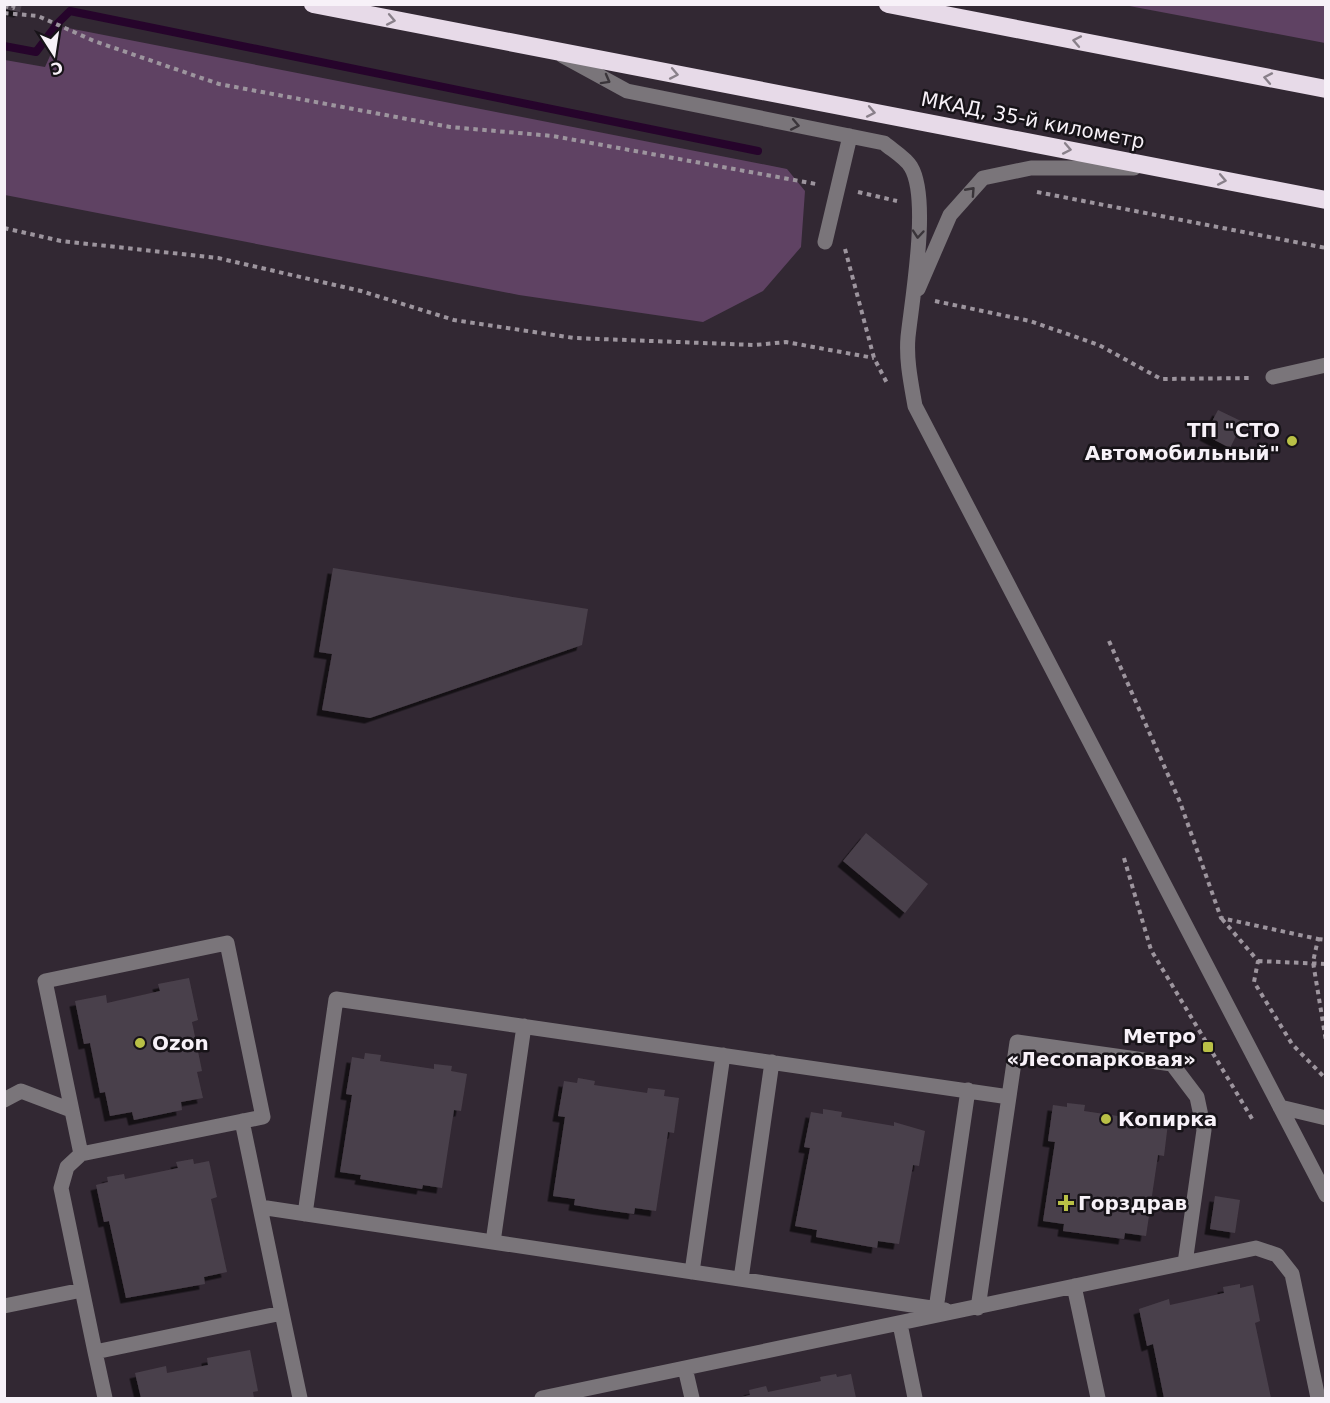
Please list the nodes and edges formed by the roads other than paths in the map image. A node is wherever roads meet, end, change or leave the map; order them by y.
1 (313, 4) edge
2 (888, 4) edge
3 (555, 51) junction
4 (1326, 89) edge
5 (850, 136) junction
6 (1165, 168) junction
7 (1326, 200) edge
8 (825, 242) dead end
9 (914, 297) junction
10 (1326, 365) edge
11 (1273, 377) road end
12 (524, 1026) junction
13 (723, 1055) junction
14 (772, 1062) junction
15 (968, 1090) junction
16 (1009, 1097) junction
17 (4, 1100) edge
18 (1280, 1107) junction
19 (71, 1110) junction
20 (1326, 1118) edge
21 (242, 1121) junction
22 (81, 1154) junction
23 (1326, 1195) edge
24 (260, 1207) junction
25 (305, 1214) junction
26 (493, 1242) junction
27 (1185, 1263) junction
28 (692, 1272) junction
29 (741, 1280) junction
30 (1074, 1286) junction
31 (82, 1290) junction
32 (4, 1306) edge
33 (978, 1308) junction
34 (936, 1309) junction
35 (957, 1312) junction
36 (282, 1313) junction
37 (900, 1324) junction
38 (95, 1352) junction
39 (685, 1368) junction
40 (615, 1391) edge
41 (105, 1398) edge
42 (300, 1398) edge
43 (542, 1398) edge
44 (692, 1398) edge
45 (915, 1398) edge
46 (1098, 1398) edge
47 (1318, 1398) edge

1 -> 3 highway, МКАД, 35-й километр
4 -> 2 highway
3 -> 5 lane
3 -> 6 highway, МКАД, 35-й километр
5 - 8 lane
5 -> 9 lane
6 -> 7 highway, МКАД, 35-й километр
9 -> 6 lane
9 - 18 lane
10 - 11 lane
12 - 13 lane
12 - 25 lane
12 - 26 lane
13 - 14 lane
13 - 28 lane
14 - 15 lane
14 - 29 lane
15 - 16 lane
15 - 34 lane
16 - 27 lane
16 - 33 lane
17 - 19 lane
18 - 20 lane
18 - 23 lane
19 - 21 lane
19 - 22 lane
21 - 22 lane
21 - 24 lane
22 - 31 lane
24 - 25 lane
24 - 36 lane
25 - 26 lane
26 - 28 lane
27 - 30 lane
27 - 47 lane
28 - 29 lane
29 - 34 lane
30 - 33 lane
30 - 46 lane
31 - 32 lane
31 - 38 lane
33 - 35 lane
34 - 35 lane
35 - 37 lane
36 - 38 lane
36 - 42 lane
37 - 39 lane
37 - 45 lane
38 - 41 lane
39 - 40 lane
39 - 44 lane
40 - 43 lane

